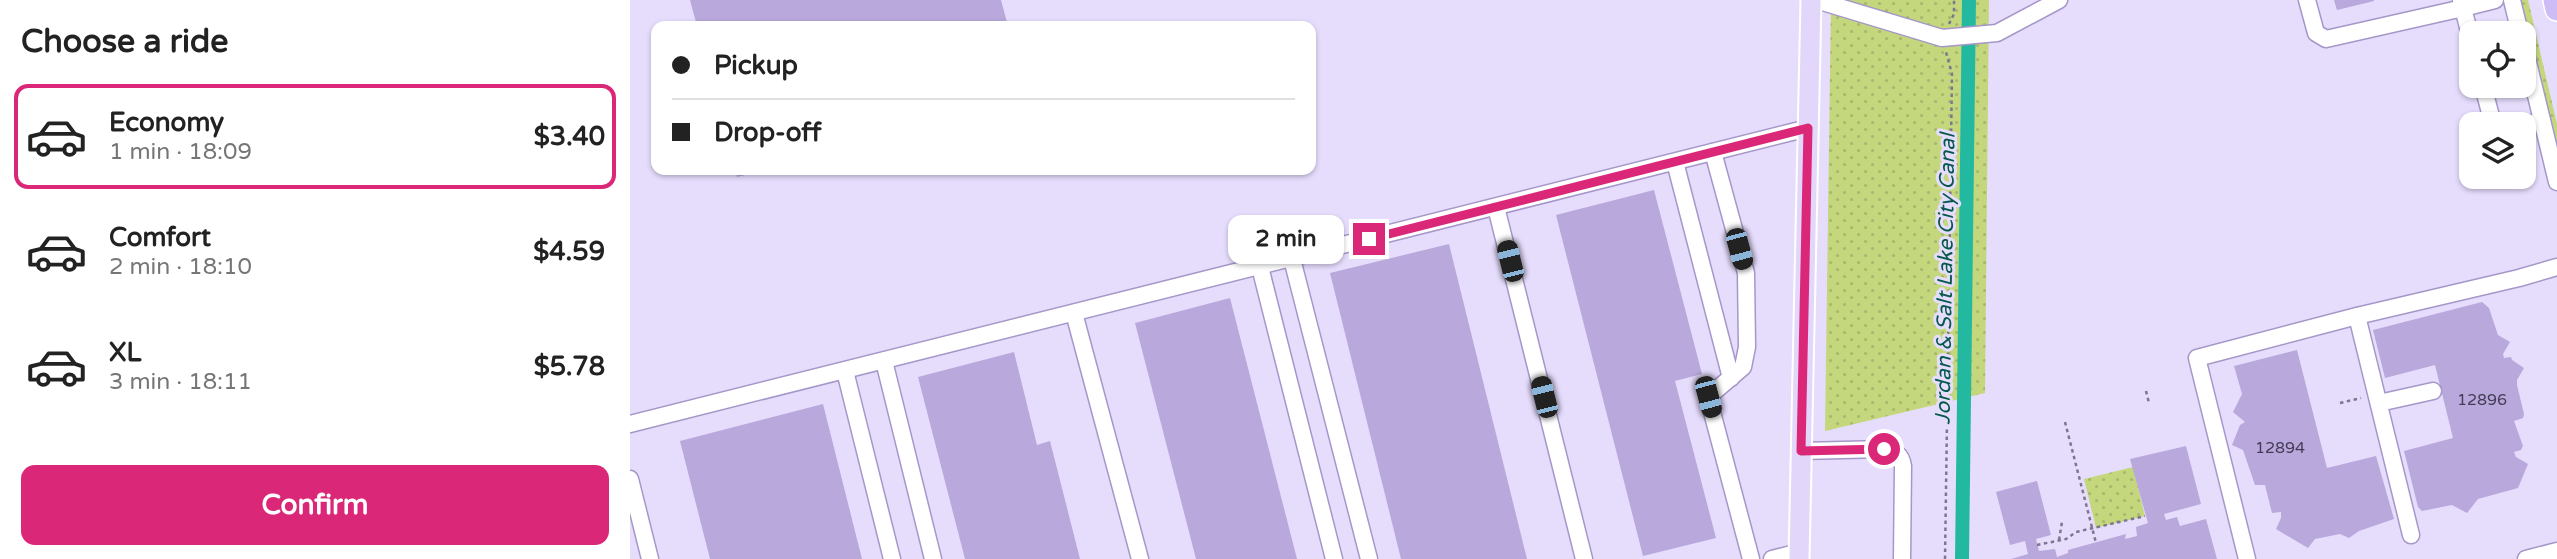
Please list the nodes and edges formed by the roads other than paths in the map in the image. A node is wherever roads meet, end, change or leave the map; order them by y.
1 (1813, 0) edge
2 (2059, 0) edge
3 (2307, 0) edge
4 (2495, 0) edge
5 (2512, 0) edge
6 (2555, 0) edge
7 (2462, 4) edge
8 (2557, 9) edge
9 (2466, 21) edge
10 (2517, 21) edge
11 (2536, 96) edge
12 (2542, 121) junction
13 (2536, 122) edge
14 (1808, 128) junction
15 (1713, 152) junction
16 (1675, 162) junction
17 (2557, 182) edge
18 (1496, 207) junction
19 (1292, 258) junction
20 (1260, 267) junction
21 (2557, 267) edge
22 (1074, 313) junction
23 (2357, 316) junction
24 (884, 361) junction
25 (845, 371) junction
26 (1731, 378) junction
27 (2433, 390) dead end
28 (2378, 399) junction
29 (630, 424) edge
30 (1801, 451) junction
31 (630, 479) edge
32 (2411, 535) dead end
33 (2557, 551) edge
34 (1799, 556) edge
35 (650, 559) edge
36 (892, 559) edge
37 (933, 559) edge
38 (1140, 559) edge
39 (1334, 559) edge
40 (1369, 559) edge
41 (1584, 559) edge
42 (1751, 559) edge
43 (1772, 559) edge
44 (1902, 559) edge
45 (2247, 559) edge
46 (2526, 559) edge

1 - 2 street
1 - 14 main road
3 - 7 street
4 - 7 street
5 - 10 street
6 - 8 highway
7 - 9 street
11 - 12 street
12 - 13 street
12 - 17 street
14 - 15 street
14 - 30 main road
15 - 16 street
15 - 26 street
16 - 18 street
16 - 26 street
18 - 19 street
18 - 41 street
19 - 20 street
19 - 40 street
20 - 22 street
20 - 39 street
21 - 23 street
22 - 24 street
22 - 38 street
23 - 28 street
23 - 45 street
24 - 25 street
24 - 37 street
25 - 29 street
25 - 36 street
26 - 42 street
27 - 28 street
28 - 32 street
30 - 34 main road
30 - 44 street
31 - 35 street
33 - 46 street
34 - 43 street

